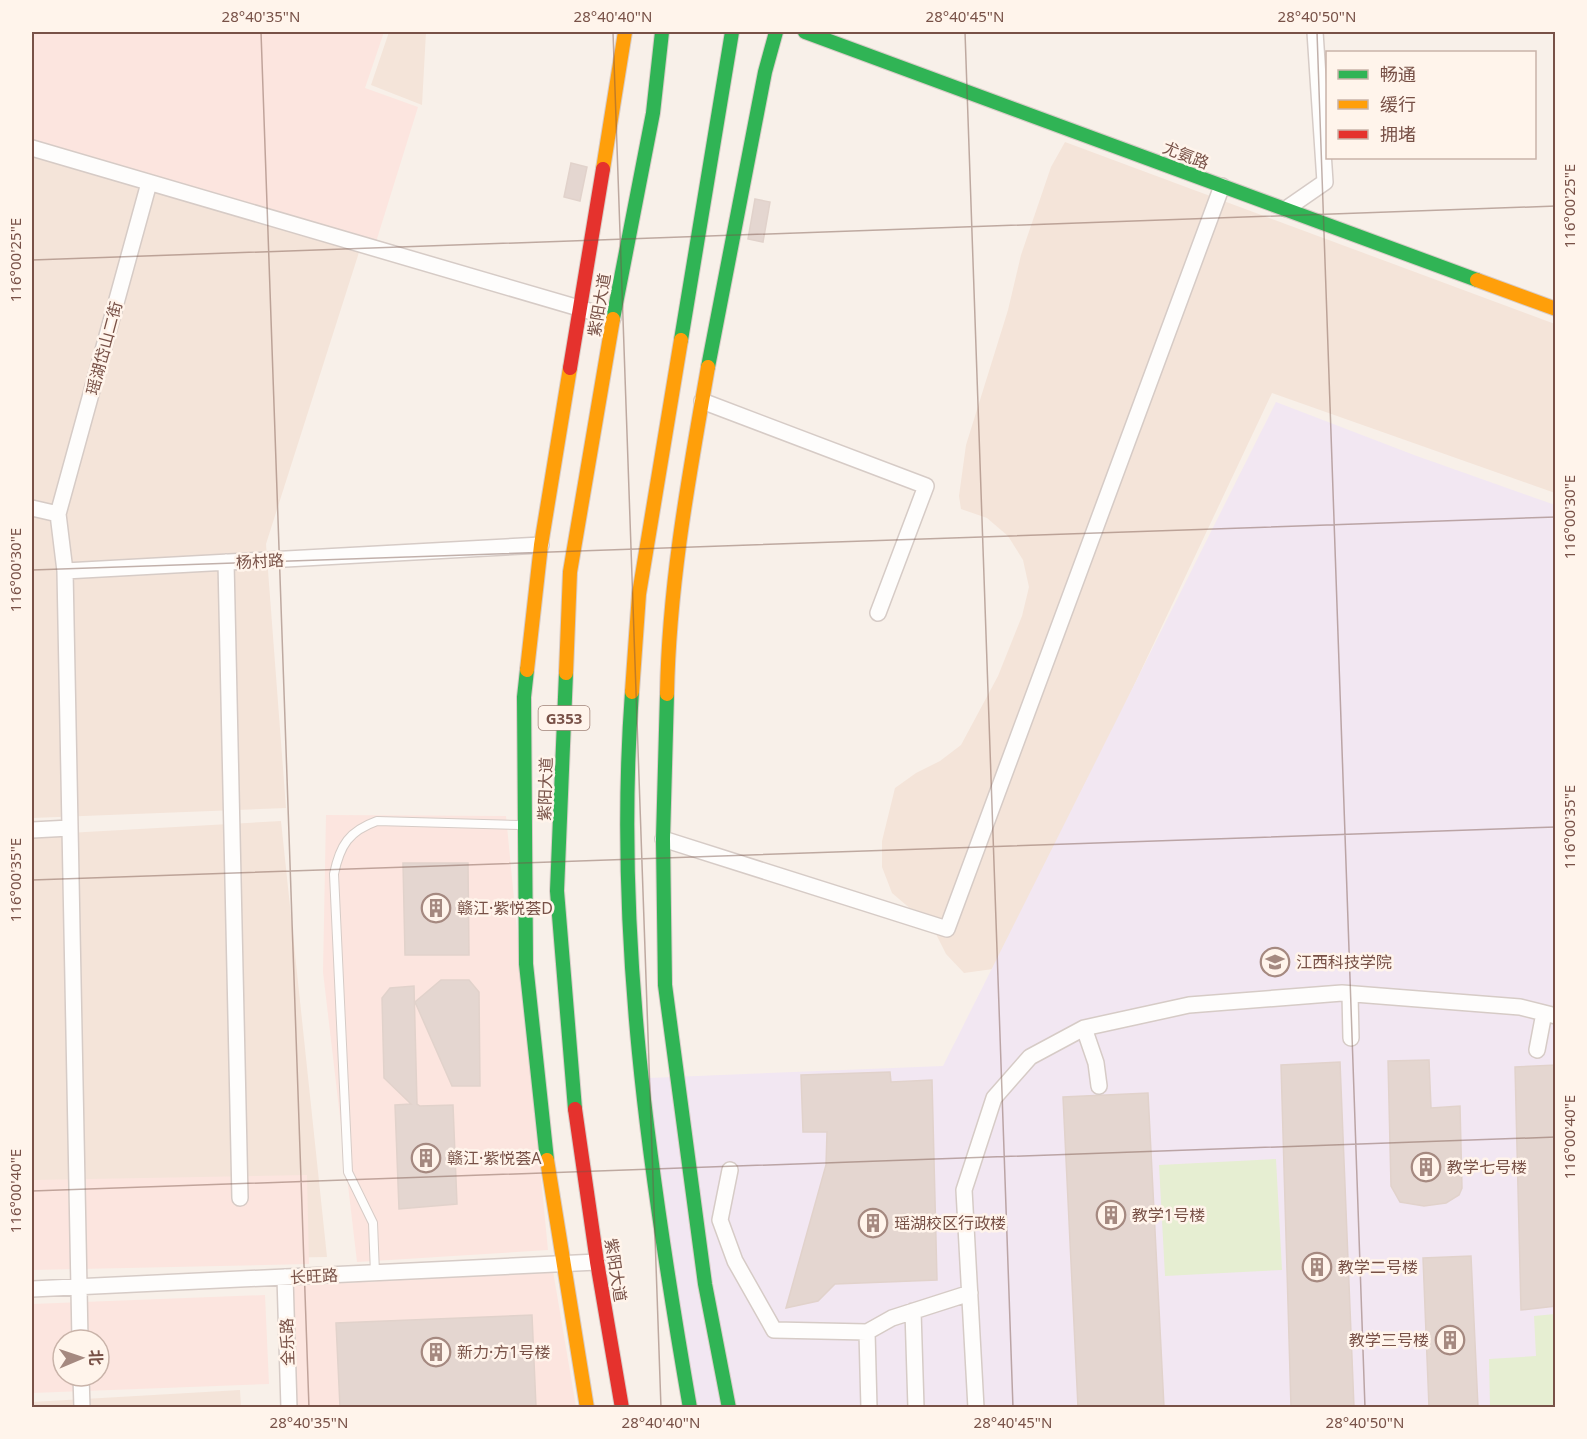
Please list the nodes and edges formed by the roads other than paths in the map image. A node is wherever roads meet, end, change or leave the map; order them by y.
1 (624, 32) edge
2 (662, 32) edge
3 (732, 32) edge
4 (776, 32) edge
5 (805, 32) edge
6 (1315, 32) edge
7 (32, 148) edge
8 (149, 183) junction
9 (1222, 186) junction
10 (1286, 209) junction
11 (580, 309) junction
12 (1556, 309) edge
13 (613, 318) junction
14 (702, 401) junction
15 (32, 508) edge
16 (58, 514) junction
17 (541, 545) junction
18 (226, 562) junction
19 (65, 571) junction
20 (878, 613) dead end
21 (525, 825) junction
22 (70, 828) junction
23 (32, 830) edge
24 (663, 839) junction
25 (1350, 994) junction
26 (1550, 1014) edge
27 (1084, 1028) junction
28 (1351, 1038) dead end
29 (1537, 1050) dead end
30 (1099, 1086) dead end
31 (730, 1170) dead end
32 (240, 1198) dead end
33 (597, 1262) junction
34 (563, 1264) junction
35 (375, 1273) junction
36 (285, 1277) junction
37 (79, 1287) junction
38 (32, 1289) edge
39 (970, 1293) junction
40 (914, 1311) junction
41 (80, 1328) edge
42 (867, 1332) junction
43 (81, 1388) edge
44 (81, 1407) edge
45 (289, 1407) edge
46 (587, 1407) edge
47 (622, 1407) edge
48 (690, 1407) edge
49 (729, 1407) edge
50 (869, 1407) edge
51 (916, 1407) edge
52 (976, 1407) edge

1 - 11 main road
2 - 13 main road, 紫阳大道 / G353
3 - 48 main road
4 - 14 main road
5 - 9 main road, 尤氨路
6 - 10 street
7 - 8 street
8 - 11 street
8 - 16 street, 瑶湖岱山二街
9 - 10 main road, 尤氨路
9 - 24 street
10 - 12 main road, 尤氨路
11 - 13 street
11 - 17 main road
13 - 33 main road, 紫阳大道 / G353
14 - 20 street
14 - 24 main road
15 - 16 street
16 - 19 street
17 - 18 street, 杨村路
17 - 21 main road
18 - 19 street, 杨村路
18 - 32 street
19 - 22 street
21 - 34 main road
21 - 35 lane
22 - 23 street
22 - 37 street
24 - 49 main road
25 - 26 street
25 - 27 street
25 - 28 street
26 - 29 street
27 - 30 street
27 - 39 street
31 - 42 street
33 - 34 street, 长旺路
33 - 47 main road, 紫阳大道 / G353
34 - 35 street, 长旺路
34 - 46 main road
35 - 36 street, 长旺路
36 - 37 street, 长旺路
36 - 45 street, 全乐路
37 - 38 street, 长旺路
37 - 41 street
39 - 40 street
39 - 52 street
40 - 42 street
40 - 51 street
42 - 50 street
43 - 44 street

